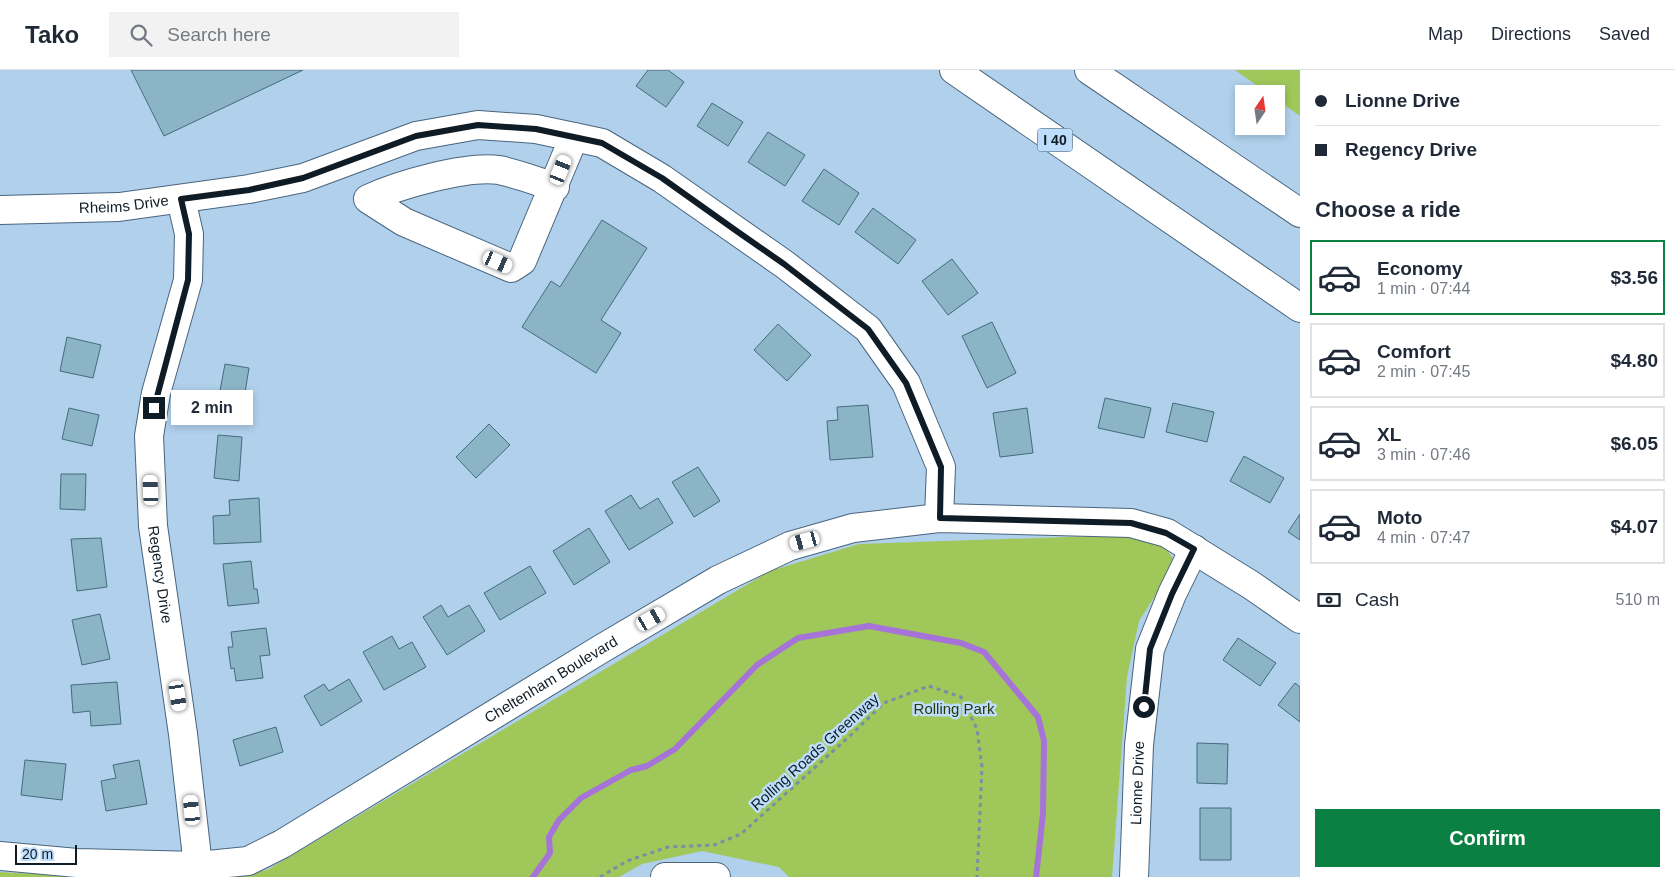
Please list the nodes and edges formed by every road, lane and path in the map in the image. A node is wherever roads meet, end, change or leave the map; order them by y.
1 (954, 70) edge
2 (1090, 70) edge
3 (574, 137) junction
4 (346, 162) junction
5 (555, 187) junction
6 (181, 199) junction
7 (368, 199) junction
8 (0, 210) edge
9 (1300, 213) edge
10 (1300, 308) edge
11 (940, 518) junction
12 (1194, 549) junction
13 (1300, 619) edge
14 (0, 856) edge
15 (198, 866) junction
16 (600, 877) edge
17 (665, 877) edge
18 (716, 877) edge
19 (976, 877) edge
20 (1134, 877) edge

1 - 10 main road, I 40
2 - 9 main road
3 - 4 main road, Rheims Drive
3 - 5 main road
3 - 11 main road, Rheims Drive
4 - 6 main road, Rheims Drive
4 - 7 main road
5 - 7 main road
5 - 7 main road
6 - 8 main road, Rheims Drive
6 - 15 main road, Regency Drive
11 - 12 main road, Cheltenham Boulevard
11 - 15 main road, Cheltenham Boulevard
12 - 13 main road, Cheltenham Boulevard
12 - 20 main road, Lionne Drive
14 - 15 main road, Cheltenham Boulevard
16 - 19 path, Rolling Roads Greenway
17 - 18 main road

